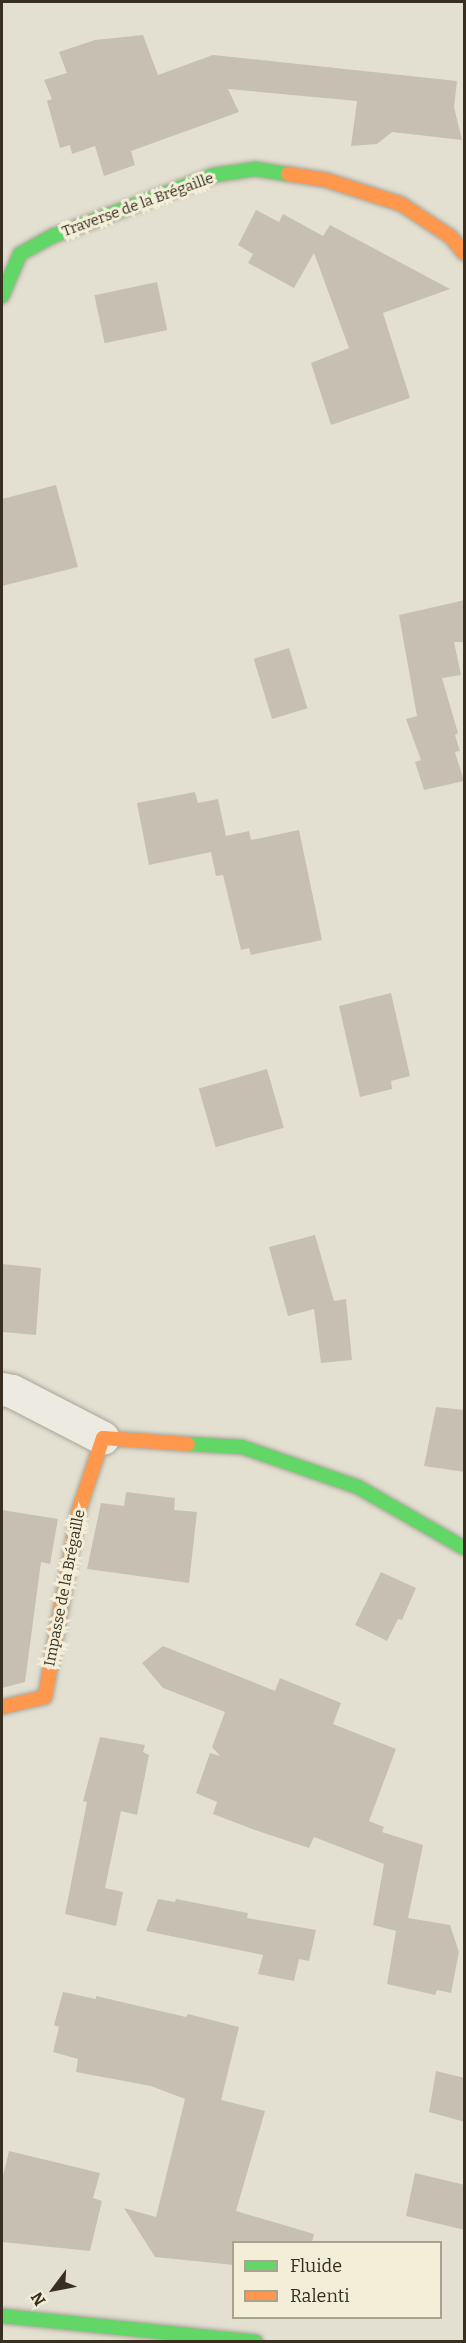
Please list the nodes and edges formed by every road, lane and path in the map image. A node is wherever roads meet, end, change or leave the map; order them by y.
1 (465, 253) edge
2 (2, 296) edge
3 (2, 1389) edge
4 (103, 1438) junction
5 (465, 1548) edge
6 (2, 1707) edge
7 (2, 2316) edge
8 (256, 2342) edge

1 - 2 street, Traverse de la Brégaille
3 - 4 street
4 - 5 street
4 - 6 street, Impasse de la Brégaille
7 - 8 street

